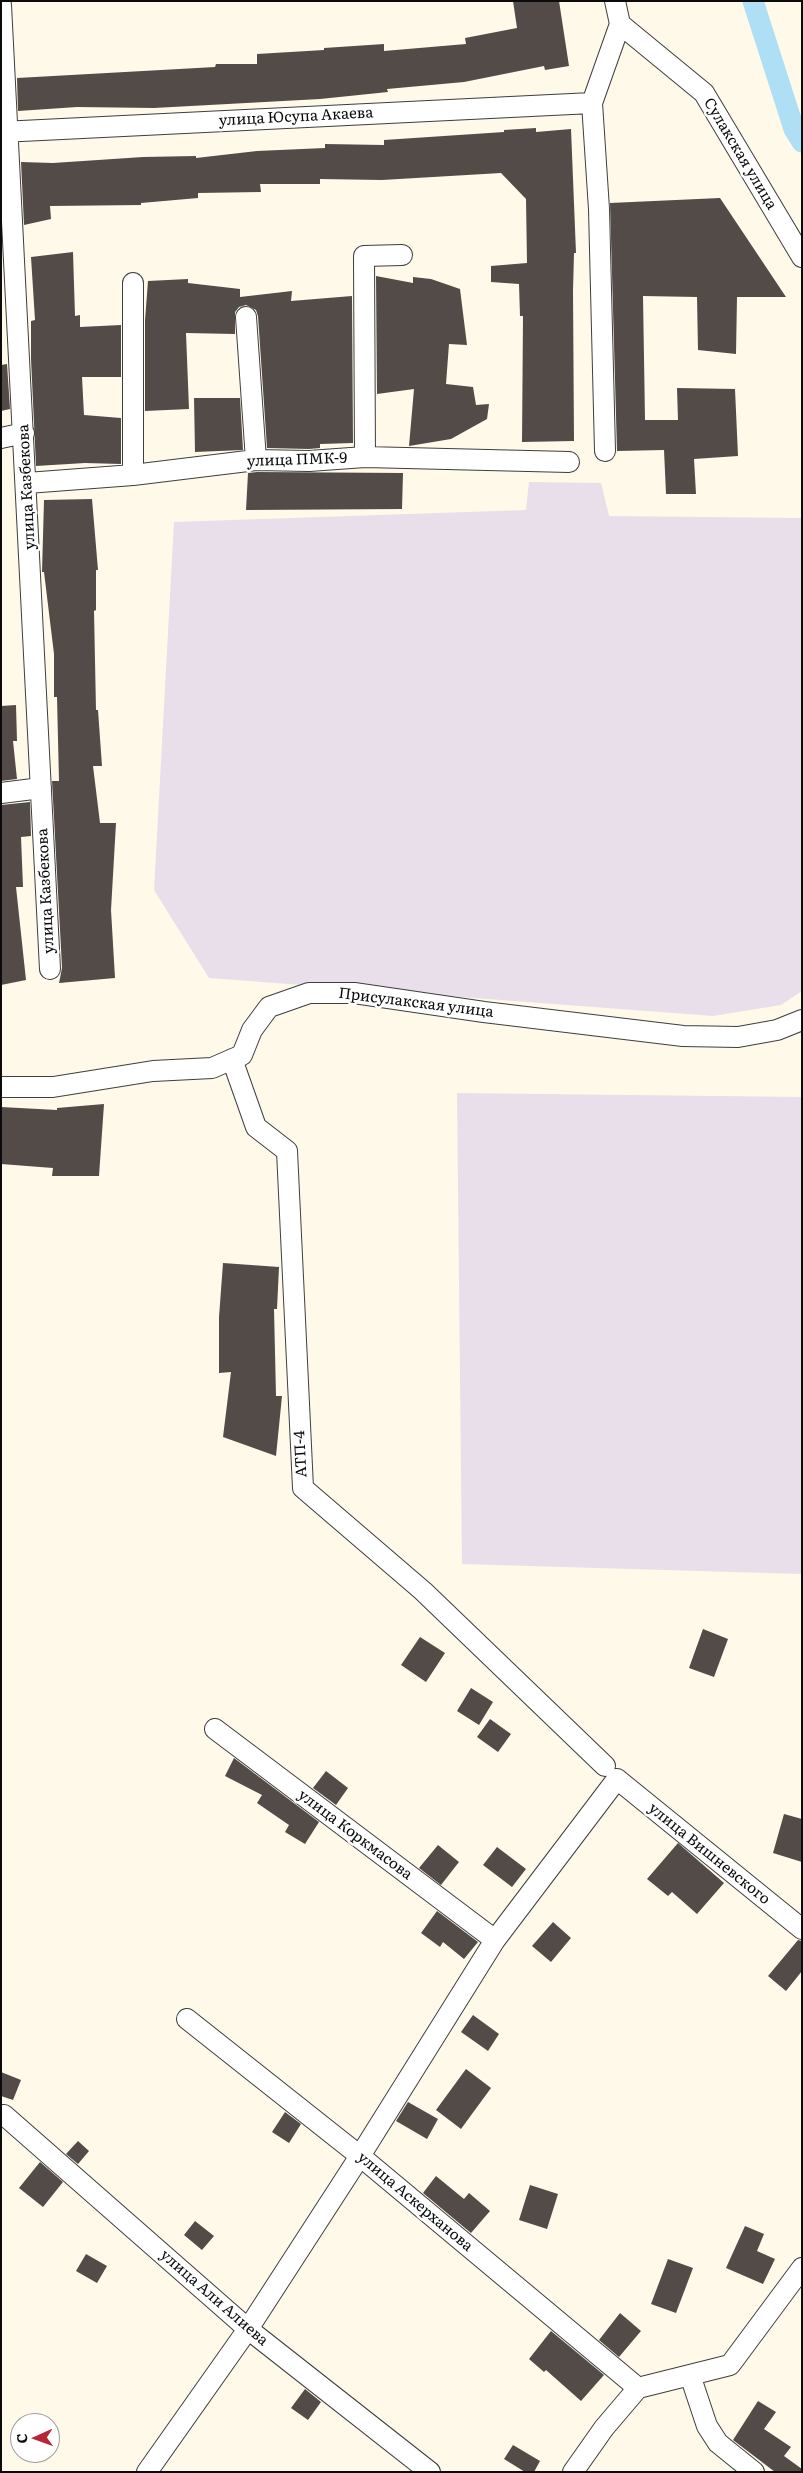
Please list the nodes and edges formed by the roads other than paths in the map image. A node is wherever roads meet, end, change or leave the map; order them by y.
1 (615, 1) edge
2 (1, 5) edge
3 (620, 24) junction
4 (592, 103) junction
5 (4, 132) edge
6 (402, 255) dead end
7 (802, 257) edge
8 (133, 283) dead end
9 (246, 317) dead end
10 (24, 433) junction
11 (1, 438) edge
12 (605, 451) dead end
13 (365, 457) junction
14 (256, 460) junction
15 (569, 462) dead end
16 (133, 475) junction
17 (27, 483) junction
18 (41, 788) junction
19 (1, 793) edge
20 (50, 968) dead end
21 (802, 1020) edge
22 (232, 1059) junction
23 (1, 1087) edge
24 (215, 1729) dead end
25 (611, 1773) junction
26 (802, 1929) edge
27 (495, 1940) junction
28 (187, 2020) dead end
29 (4, 2115) dead end
30 (360, 2156) junction
31 (800, 2277) edge
32 (248, 2329) junction
33 (690, 2376) junction
34 (638, 2388) junction
35 (147, 2472) edge
36 (430, 2472) edge
37 (573, 2472) edge
38 (754, 2472) edge

1 - 3 street
2 - 5 street, улица Казбекова
3 - 4 street
3 - 7 street, Сулакская улица
4 - 5 street, улица Юсупа Акаева
4 - 12 street
5 - 10 street, улица Казбекова
6 - 13 street
8 - 16 street
9 - 14 street
10 - 11 street
10 - 17 street, улица Казбекова
13 - 14 street, улица ПМК-9
13 - 15 street, улица ПМК-9
14 - 16 street, улица ПМК-9
16 - 17 street, улица ПМК-9
17 - 18 street, улица Казбекова
18 - 19 street
18 - 20 street, улица Казбекова
21 - 22 street, Присулакская улица
22 - 23 street, Присулакская улица
22 - 25 street, АТП-4
24 - 27 street, улица Коркмасова
25 - 26 street, улица Вишневского
25 - 27 street
27 - 30 street
28 - 30 street, улица Аскерханова
29 - 32 street, улица Али Алиева
30 - 32 street
30 - 34 street, улица Аскерханова
31 - 33 street
32 - 35 street
32 - 36 street, улица Али Алиева
33 - 34 street
33 - 38 street
34 - 37 street

